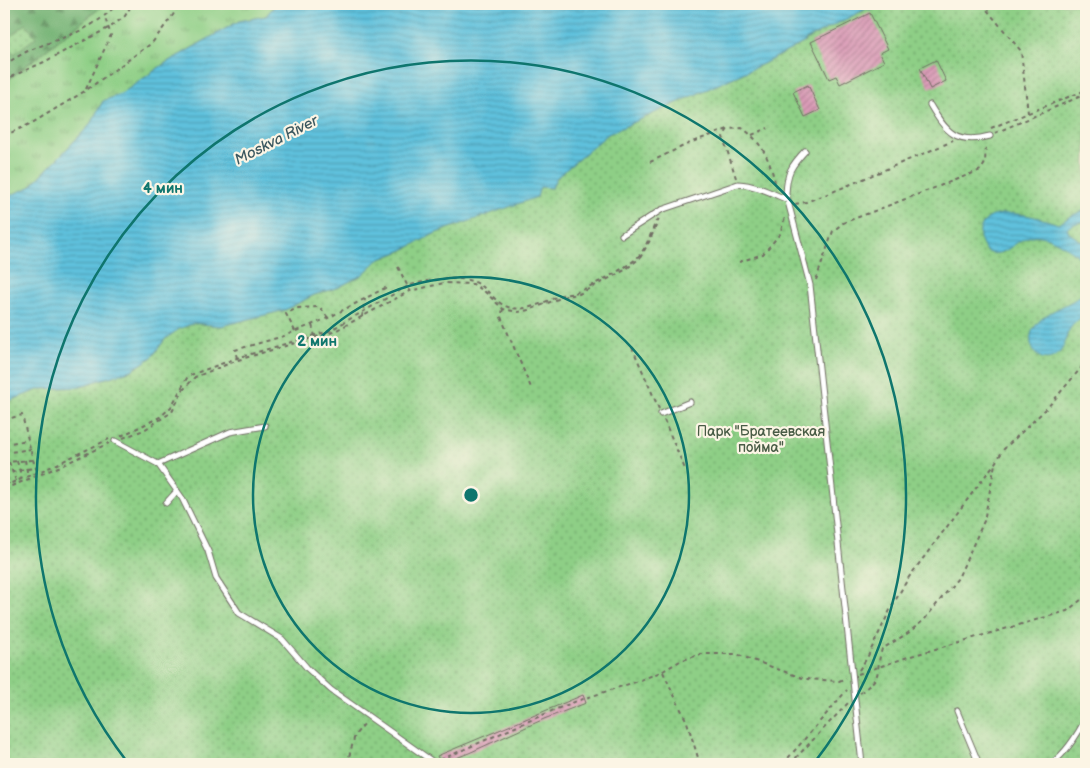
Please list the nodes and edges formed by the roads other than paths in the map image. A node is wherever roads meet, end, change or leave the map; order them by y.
1 (930, 105) dead end
2 (990, 136) road end
3 (806, 151) dead end
4 (788, 203) junction
5 (622, 235) dead end
6 (690, 402) dead end
7 (661, 414) dead end
8 (265, 426) dead end
9 (114, 439) road end
10 (158, 464) junction
11 (177, 491) junction
12 (166, 503) dead end
13 (957, 711) dead end
14 (1086, 718) edge
15 (1084, 728) edge
16 (435, 763) edge
17 (862, 764) edge
18 (979, 764) edge
19 (1051, 764) edge

1 - 2 lane
3 - 4 lane
4 - 5 lane
4 - 17 lane
6 - 7 lane
8 - 10 lane
9 - 10 lane
10 - 11 lane
11 - 12 lane
11 - 16 lane
13 - 18 lane
14 - 15 lane
15 - 19 lane

